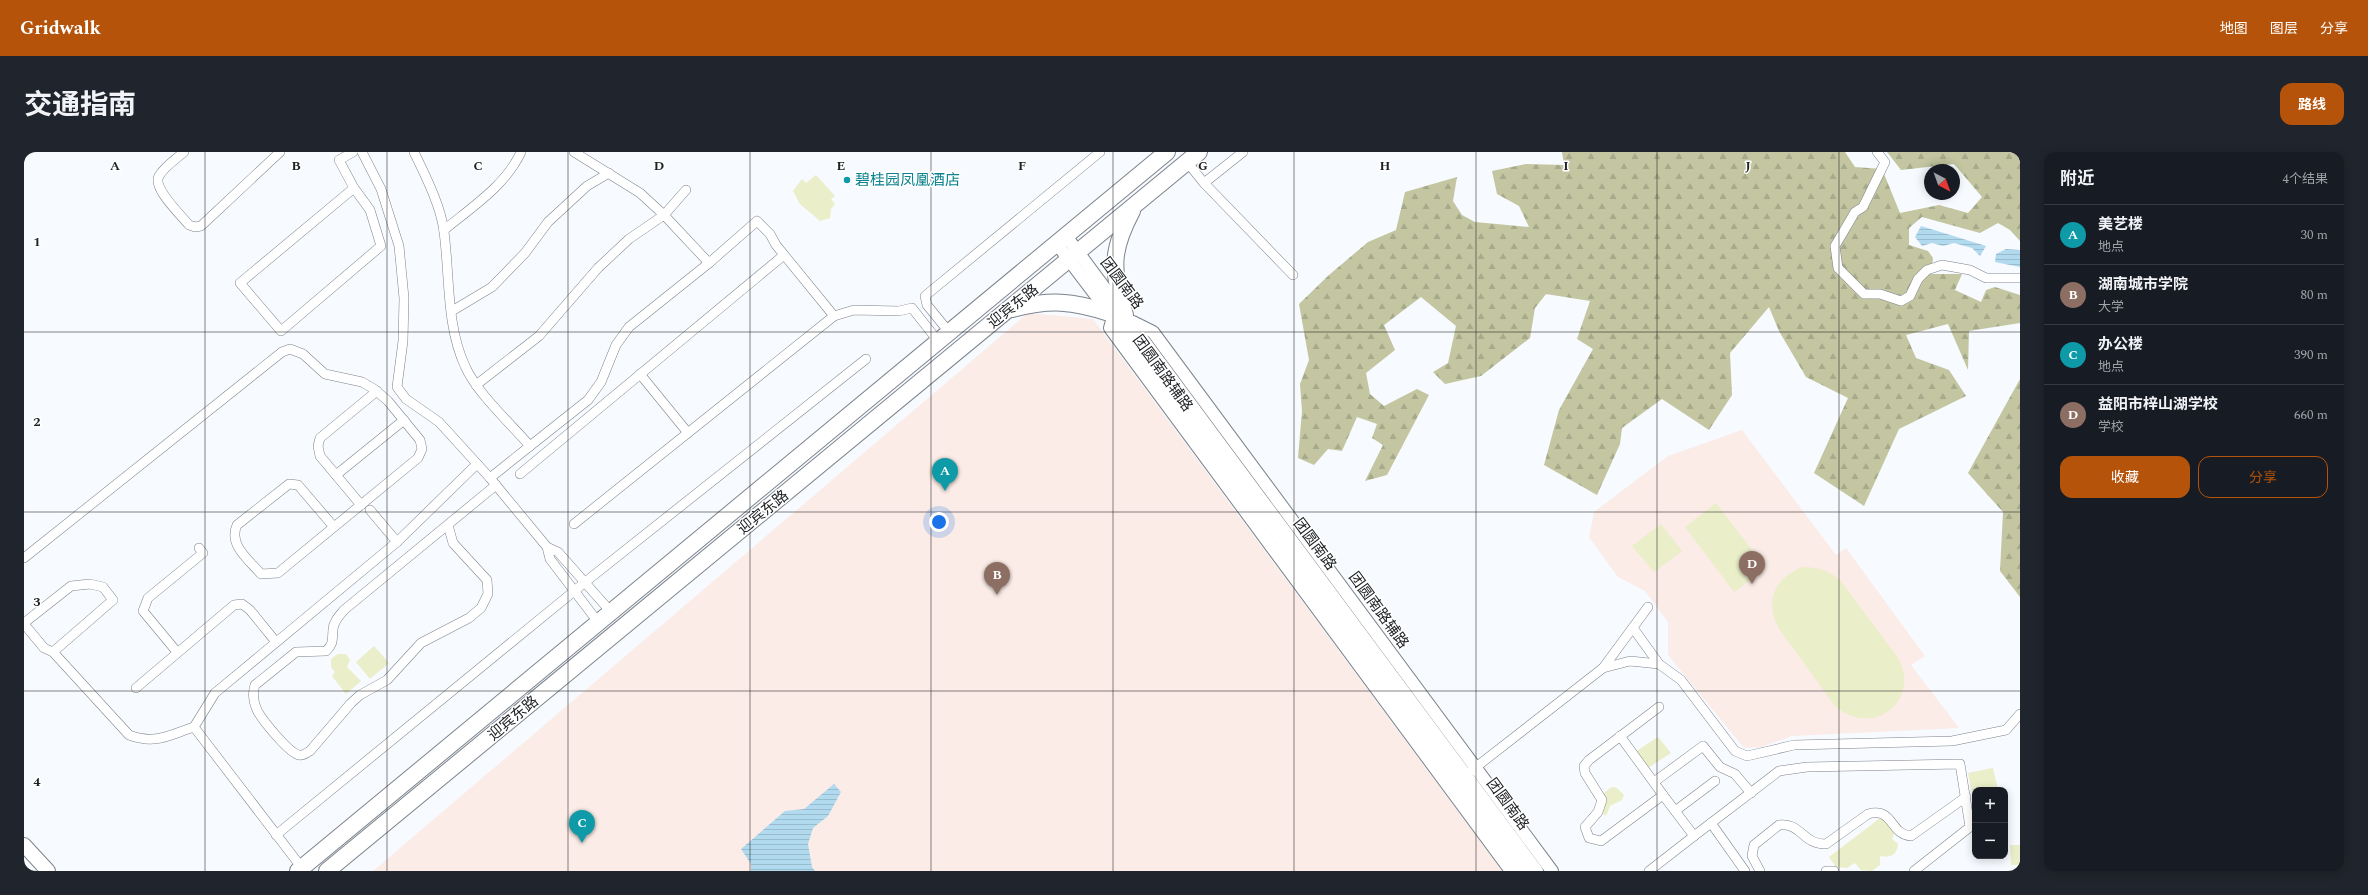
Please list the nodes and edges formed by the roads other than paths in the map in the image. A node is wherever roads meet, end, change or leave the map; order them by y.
1 (184, 152) edge
2 (280, 152) edge
3 (353, 152) edge
4 (362, 152) edge
5 (414, 152) edge
6 (521, 152) edge
7 (574, 152) edge
8 (1100, 152) edge
9 (1167, 152) edge
10 (1243, 152) edge
11 (1877, 152) edge
12 (337, 156) edge
13 (1193, 157) edge
14 (609, 173) junction
15 (1204, 183) junction
16 (354, 188) junction
17 (686, 190) dead end
18 (1136, 204) junction
19 (664, 215) junction
20 (444, 230) junction
21 (1062, 240) junction
22 (784, 255) junction
23 (1074, 256) junction
24 (709, 263) junction
25 (1293, 275) dead end
26 (2020, 278) edge
27 (1007, 310) junction
28 (452, 311) junction
29 (834, 316) junction
30 (1119, 317) junction
31 (943, 336) junction
32 (866, 359) dead end
33 (640, 374) junction
34 (476, 385) junction
35 (377, 391) junction
36 (404, 420) junction
37 (688, 433) junction
38 (530, 446) junction
39 (477, 464) junction
40 (520, 474) dead end
41 (336, 475) junction
42 (490, 478) junction
43 (496, 485) junction
44 (361, 505) junction
45 (370, 510) dead end
46 (574, 524) dead end
47 (448, 525) junction
48 (334, 527) junction
49 (397, 542) junction
50 (547, 547) junction
51 (199, 548) dead end
52 (24, 558) edge
53 (584, 583) junction
54 (575, 591) junction
55 (1648, 607) dead end
56 (611, 612) junction
57 (598, 622) junction
58 (24, 624) edge
59 (1633, 628) junction
60 (276, 642) junction
61 (53, 652) junction
62 (177, 652) junction
63 (1659, 664) junction
64 (1603, 668) junction
65 (136, 688) dead end
66 (1659, 707) dead end
67 (2020, 714) edge
68 (194, 727) junction
69 (1620, 736) junction
70 (1471, 771) junction
71 (1715, 780) dead end
72 (1654, 782) junction
73 (1751, 793) junction
74 (1663, 795) junction
75 (1966, 797) junction
76 (1675, 811) junction
77 (1711, 823) junction
78 (276, 835) junction
79 (1694, 836) junction
80 (24, 845) edge
81 (300, 869) edge
82 (48, 871) edge
83 (327, 871) edge
84 (1512, 871) edge
85 (1524, 871) edge
86 (1537, 871) edge
87 (1552, 871) edge
88 (1649, 871) edge
89 (1745, 871) edge
90 (1760, 871) edge
91 (1826, 871) edge
92 (1834, 871) edge
93 (1914, 871) edge

1 - 2 street
3 - 12 street
4 - 39 street
5 - 20 street
6 - 20 street
7 - 14 street
8 - 31 street
9 - 21 highway, 迎宾东路
10 - 15 street
11 - 26 street
12 - 16 street
13 - 15 street
13 - 18 highway, 迎宾东路
14 - 19 street
14 - 28 street
15 - 25 street
16 - 16 street
17 - 19 street
18 - 23 highway, 迎宾东路
18 - 30 highway
19 - 24 street
19 - 34 street
20 - 28 street
21 - 23 main road, 团圆南路
21 - 31 highway, 迎宾东路
22 - 24 street
22 - 29 street
22 - 33 street
23 - 27 highway, 迎宾东路
23 - 30 main road, 团圆南路
24 - 38 street
27 - 30 highway
27 - 83 highway, 迎宾东路
28 - 34 street
29 - 31 street
29 - 37 street
30 - 70 main road, 团圆南路
30 - 84 main road, 团圆南路辅路
30 - 85 main road, 团圆南路
31 - 56 highway, 迎宾东路
32 - 53 street
33 - 37 street
33 - 40 street
34 - 38 street
35 - 36 street
35 - 41 street
35 - 52 street
36 - 41 street
36 - 44 street
37 - 46 street
38 - 42 street
39 - 42 street
39 - 49 street
41 - 44 street
42 - 43 street
43 - 47 street
43 - 50 street
44 - 48 street
45 - 49 street
47 - 47 street
48 - 48 street
49 - 60 street
50 - 53 street
50 - 54 street
51 - 62 street
53 - 54 street
53 - 56 street
54 - 57 street
54 - 78 street
55 - 59 street
56 - 57 highway, 迎宾东路
57 - 81 highway, 迎宾东路
58 - 61 street
58 - 61 street
59 - 63 street
59 - 64 street
60 - 62 street
60 - 68 street
61 - 68 street
62 - 65 street
63 - 64 street
63 - 67 street
64 - 70 street
66 - 69 street
68 - 78 street
69 - 72 street
69 - 74 street
70 - 86 main road, 团圆南路
70 - 87 main road
71 - 76 street
72 - 73 street
72 - 74 street
73 - 75 street
73 - 77 street
74 - 76 street
75 - 90 street
75 - 93 street
76 - 79 street
77 - 79 street
77 - 89 street
78 - 81 street
79 - 88 street
80 - 82 main road
91 - 92 street

